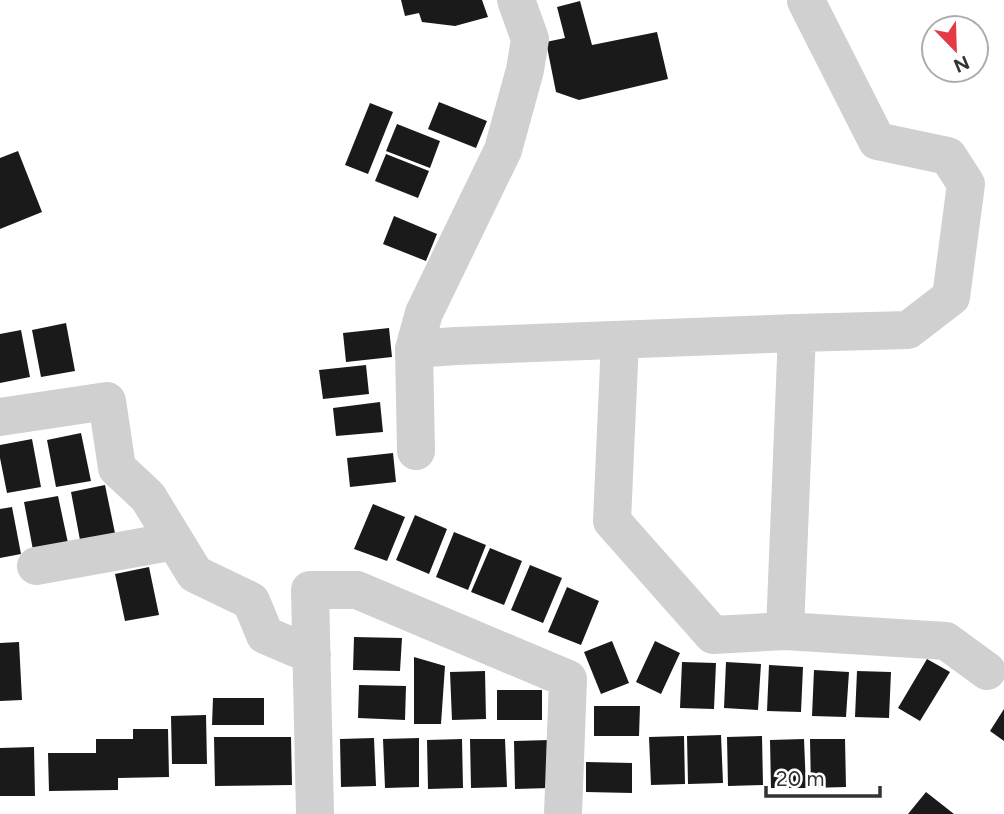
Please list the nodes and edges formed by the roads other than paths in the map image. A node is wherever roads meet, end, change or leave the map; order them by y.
1 (516, 0) edge
2 (799, 0) edge
3 (806, 0) edge
4 (797, 333) junction
5 (620, 340) junction
6 (414, 349) junction
7 (0, 417) edge
8 (416, 452) dead end
9 (175, 541) junction
10 (36, 566) dead end
11 (785, 631) junction
12 (312, 655) junction
13 (986, 671) dead end
14 (315, 814) edge
15 (563, 814) edge

1 - 6 street
2 - 3 street
3 - 4 street
4 - 5 street
4 - 11 street
5 - 6 street
5 - 11 street
6 - 8 street
7 - 9 street
9 - 10 street
9 - 12 street
11 - 13 street
12 - 14 street
12 - 15 street

